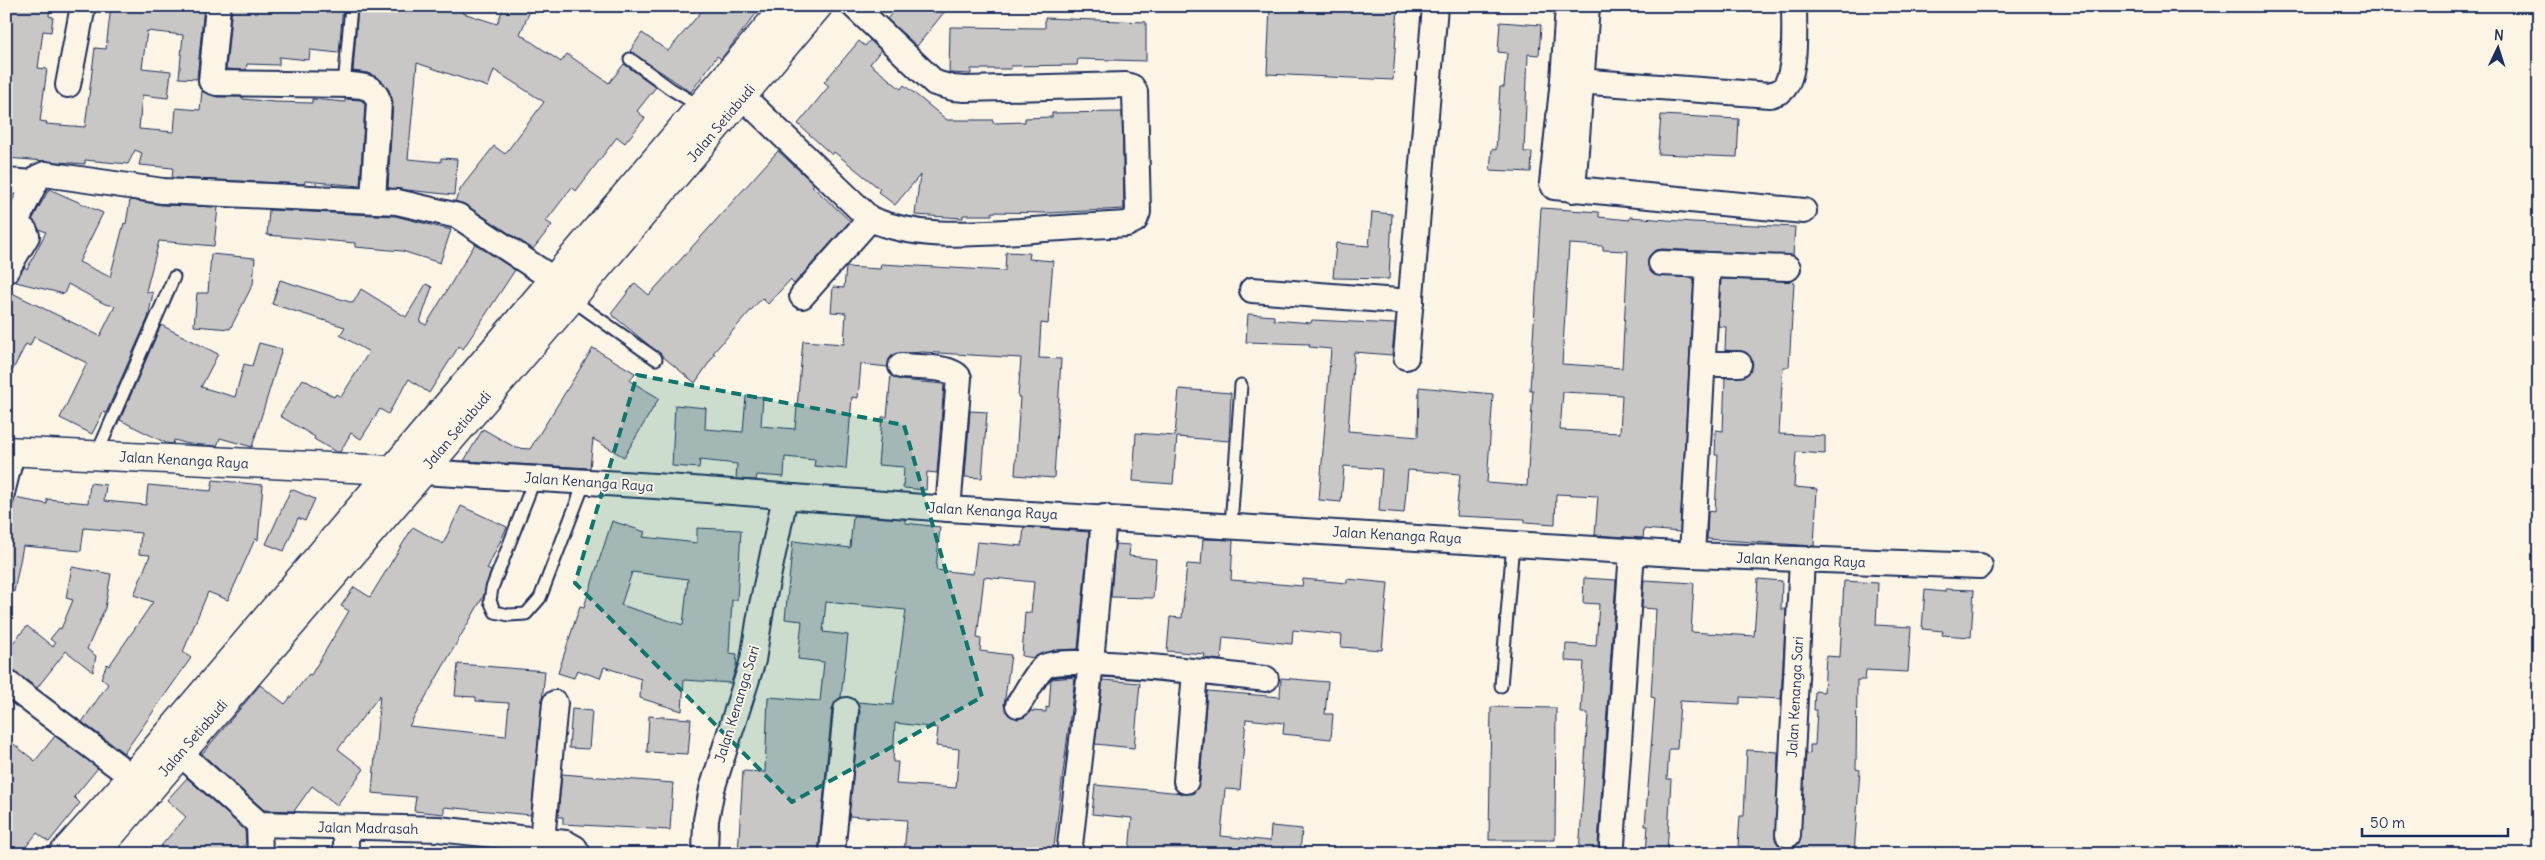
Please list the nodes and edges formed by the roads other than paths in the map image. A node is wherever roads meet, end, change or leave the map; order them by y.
1 (83, 6) edge
2 (218, 6) edge
3 (351, 6) edge
4 (786, 6) edge
5 (818, 6) edge
6 (854, 6) edge
7 (1435, 6) edge
8 (1568, 6) edge
9 (1587, 6) edge
10 (1794, 6) edge
11 (630, 59) dead end
12 (1573, 81) junction
13 (68, 85) dead end
14 (344, 86) junction
15 (743, 97) junction
16 (701, 107) junction
17 (6, 181) edge
18 (35, 183) junction
19 (373, 200) junction
20 (1804, 211) dead end
21 (870, 219) junction
22 (1661, 263) dead end
23 (1708, 265) junction
24 (1788, 268) dead end
25 (6, 271) edge
26 (174, 277) dead end
27 (562, 289) junction
28 (1252, 290) dead end
29 (802, 296) dead end
30 (1411, 302) junction
31 (1406, 357) dead end
32 (656, 359) dead end
33 (1703, 364) junction
34 (1739, 364) dead end
35 (901, 366) dead end
36 (1241, 385) dead end
37 (12, 451) edge
38 (96, 456) junction
39 (391, 470) junction
40 (422, 472) junction
41 (535, 478) junction
42 (584, 481) junction
43 (785, 497) junction
44 (6, 504) edge
45 (948, 509) junction
46 (1104, 517) junction
47 (1231, 525) junction
48 (1513, 543) junction
49 (1632, 551) junction
50 (1692, 555) junction
51 (1802, 560) junction
52 (1980, 566) dead end
53 (1091, 662) junction
54 (1195, 672) junction
55 (1266, 679) dead end
56 (6, 682) edge
57 (1501, 686) dead end
58 (555, 703) dead end
59 (1018, 705) dead end
60 (846, 710) dead end
61 (180, 753) junction
62 (132, 777) junction
63 (1186, 781) dead end
64 (259, 824) junction
65 (346, 828) junction
66 (1788, 834) dead end
67 (542, 841) junction
68 (1612, 845) dead end
69 (63, 854) edge
70 (94, 854) edge
71 (260, 854) edge
72 (346, 854) edge
73 (578, 854) edge
74 (705, 854) edge
75 (832, 854) edge
76 (1070, 854) edge

1 - 13 street
2 - 14 street
3 - 14 lane
4 - 16 main road, Jalan Setiabudi
5 - 15 main road, Jalan Setiabudi
6 - 21 street
7 - 30 street
8 - 12 street
9 - 12 street
10 - 12 street
11 - 16 lane
12 - 20 street
14 - 19 street
15 - 21 street
15 - 27 main road, Jalan Setiabudi
16 - 27 main road, Jalan Setiabudi
17 - 18 street
18 - 19 street
18 - 25 street
19 - 27 street
21 - 29 street
22 - 23 street
23 - 24 street
23 - 33 street
26 - 38 lane
27 - 32 lane
27 - 39 main road, Jalan Setiabudi
27 - 40 main road, Jalan Setiabudi
28 - 30 street
30 - 31 street
33 - 34 street
33 - 50 street
35 - 45 street
36 - 47 lane
37 - 38 main road, Jalan Kenanga Raya
37 - 44 lane
38 - 39 main road, Jalan Kenanga Raya
39 - 40 main road, Jalan Kenanga Raya
39 - 62 main road, Jalan Setiabudi
40 - 41 street, Jalan Kenanga Raya
40 - 61 main road, Jalan Setiabudi
41 - 42 street, Jalan Kenanga Raya
41 - 42 lane
42 - 43 street, Jalan Kenanga Raya
43 - 45 street, Jalan Kenanga Raya
43 - 74 street, Jalan Kenanga Sari
45 - 46 street, Jalan Kenanga Raya
46 - 47 street, Jalan Kenanga Raya
46 - 53 street
47 - 48 street, Jalan Kenanga Raya
48 - 49 street, Jalan Kenanga Raya
48 - 57 lane
49 - 50 street, Jalan Kenanga Raya
49 - 68 street
50 - 51 street, Jalan Kenanga Raya
51 - 52 street, Jalan Kenanga Raya
51 - 66 street, Jalan Kenanga Sari
53 - 54 street
53 - 59 street
53 - 76 street
54 - 55 street
54 - 63 street
56 - 62 street
58 - 67 street
60 - 75 street
61 - 64 street
61 - 70 main road, Jalan Setiabudi
62 - 69 main road, Jalan Setiabudi
64 - 65 street, Jalan Madrasah
64 - 71 street
65 - 67 street, Jalan Madrasah
65 - 72 street
67 - 73 street, Jalan Madrasah

